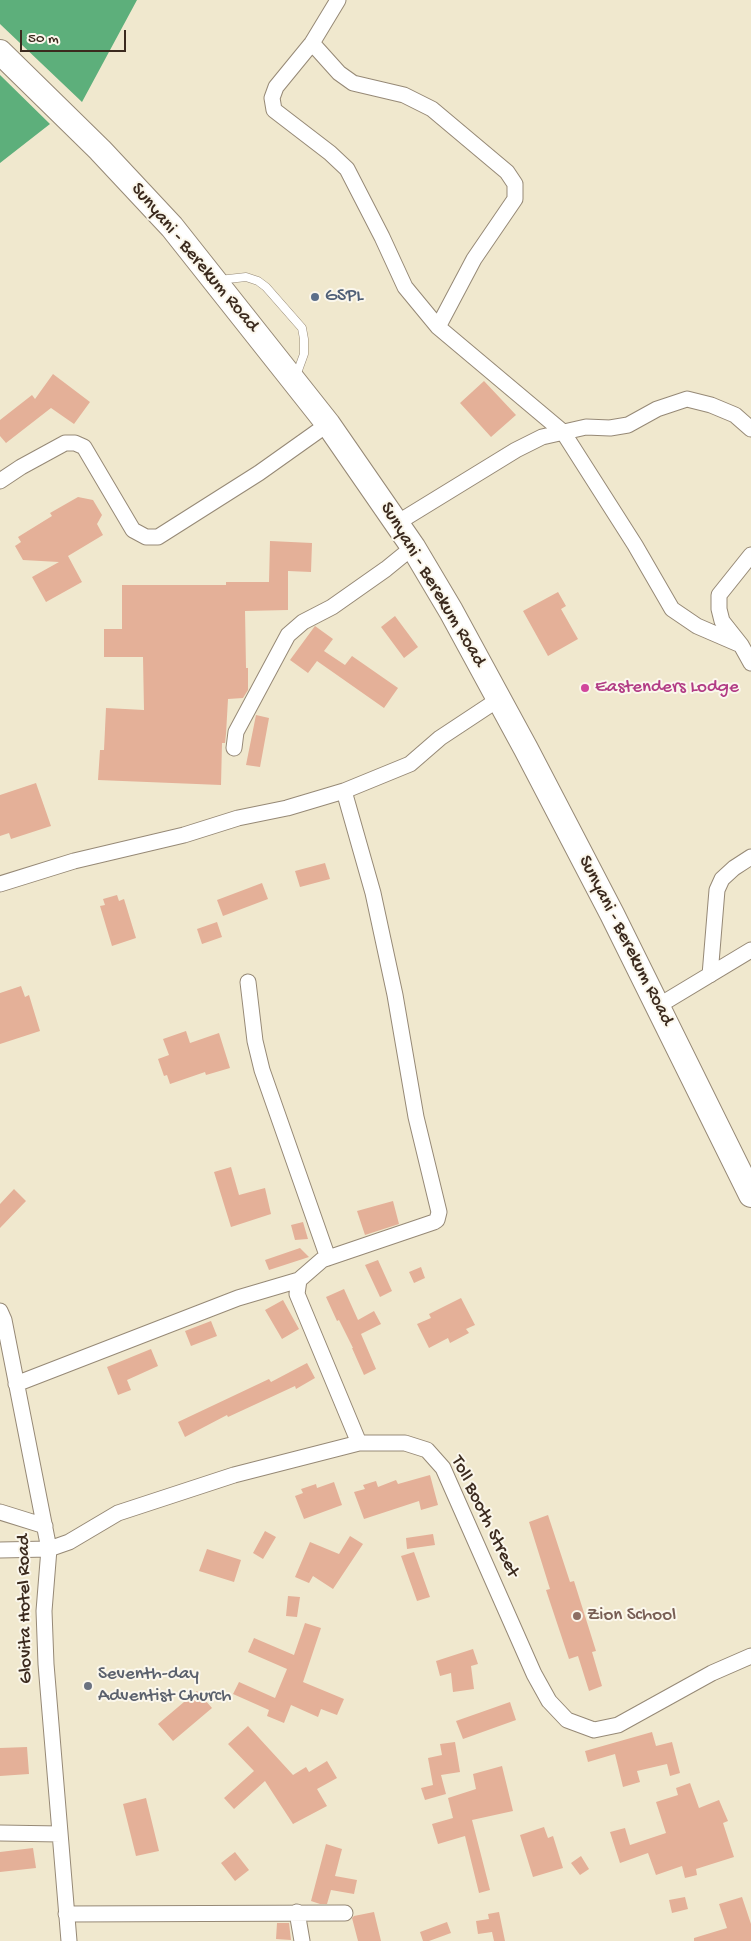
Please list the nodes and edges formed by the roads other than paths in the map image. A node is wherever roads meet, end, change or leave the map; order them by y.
1 (338, 0) edge
2 (312, 43) junction
3 (0, 52) edge
4 (215, 280) junction
5 (438, 328) junction
6 (294, 381) junction
7 (328, 424) junction
8 (751, 429) edge
9 (563, 432) junction
10 (0, 481) edge
11 (397, 523) junction
12 (413, 547) junction
13 (751, 555) edge
14 (741, 644) junction
15 (751, 663) edge
16 (499, 699) junction
17 (234, 748) dead end
18 (344, 791) junction
19 (751, 857) edge
20 (0, 884) edge
21 (751, 950) edge
22 (710, 975) junction
23 (248, 982) dead end
24 (658, 1006) junction
25 (751, 1195) edge
26 (328, 1258) junction
27 (299, 1280) junction
28 (1, 1317) edge
29 (16, 1384) junction
30 (359, 1443) junction
31 (0, 1512) edge
32 (45, 1526) junction
33 (49, 1549) junction
34 (0, 1550) edge
35 (751, 1656) edge
36 (0, 1833) edge
37 (60, 1834) junction
38 (297, 1912) junction
39 (345, 1913) dead end
40 (66, 1914) junction
41 (68, 1941) edge
42 (302, 1941) edge

1 - 2 street
2 - 5 street
2 - 5 street
3 - 4 main road, Sunyani - Berekum Road
4 - 6 main road, Sunyani - Berekum Road
4 - 6 lane
5 - 9 street
6 - 7 main road, Sunyani - Berekum Road
7 - 10 street
7 - 11 main road, Sunyani - Berekum Road
8 - 9 street
9 - 11 street
9 - 14 street
11 - 12 main road, Sunyani - Berekum Road
12 - 16 main road, Sunyani - Berekum Road
12 - 17 street
13 - 14 street
14 - 15 street
16 - 18 street
16 - 24 main road, Sunyani - Berekum Road
18 - 20 street
18 - 26 street
19 - 22 street
21 - 22 street
22 - 24 street
23 - 26 street
24 - 25 main road, Sunyani - Berekum Road
26 - 27 street
27 - 29 street
27 - 30 street
28 - 29 street, Glovita Hotel Road
29 - 32 street, Glovita Hotel Road
30 - 33 street, Toll Booth Street
30 - 35 street, Toll Booth Street
31 - 32 street
32 - 33 street, Glovita Hotel Road
33 - 34 street, Toll Booth Street
33 - 37 street, Glovita Hotel Road
36 - 37 street
37 - 40 street, Glovita Hotel Road
38 - 39 street
38 - 40 street
38 - 42 street
40 - 41 street, Glovita Hotel Road

